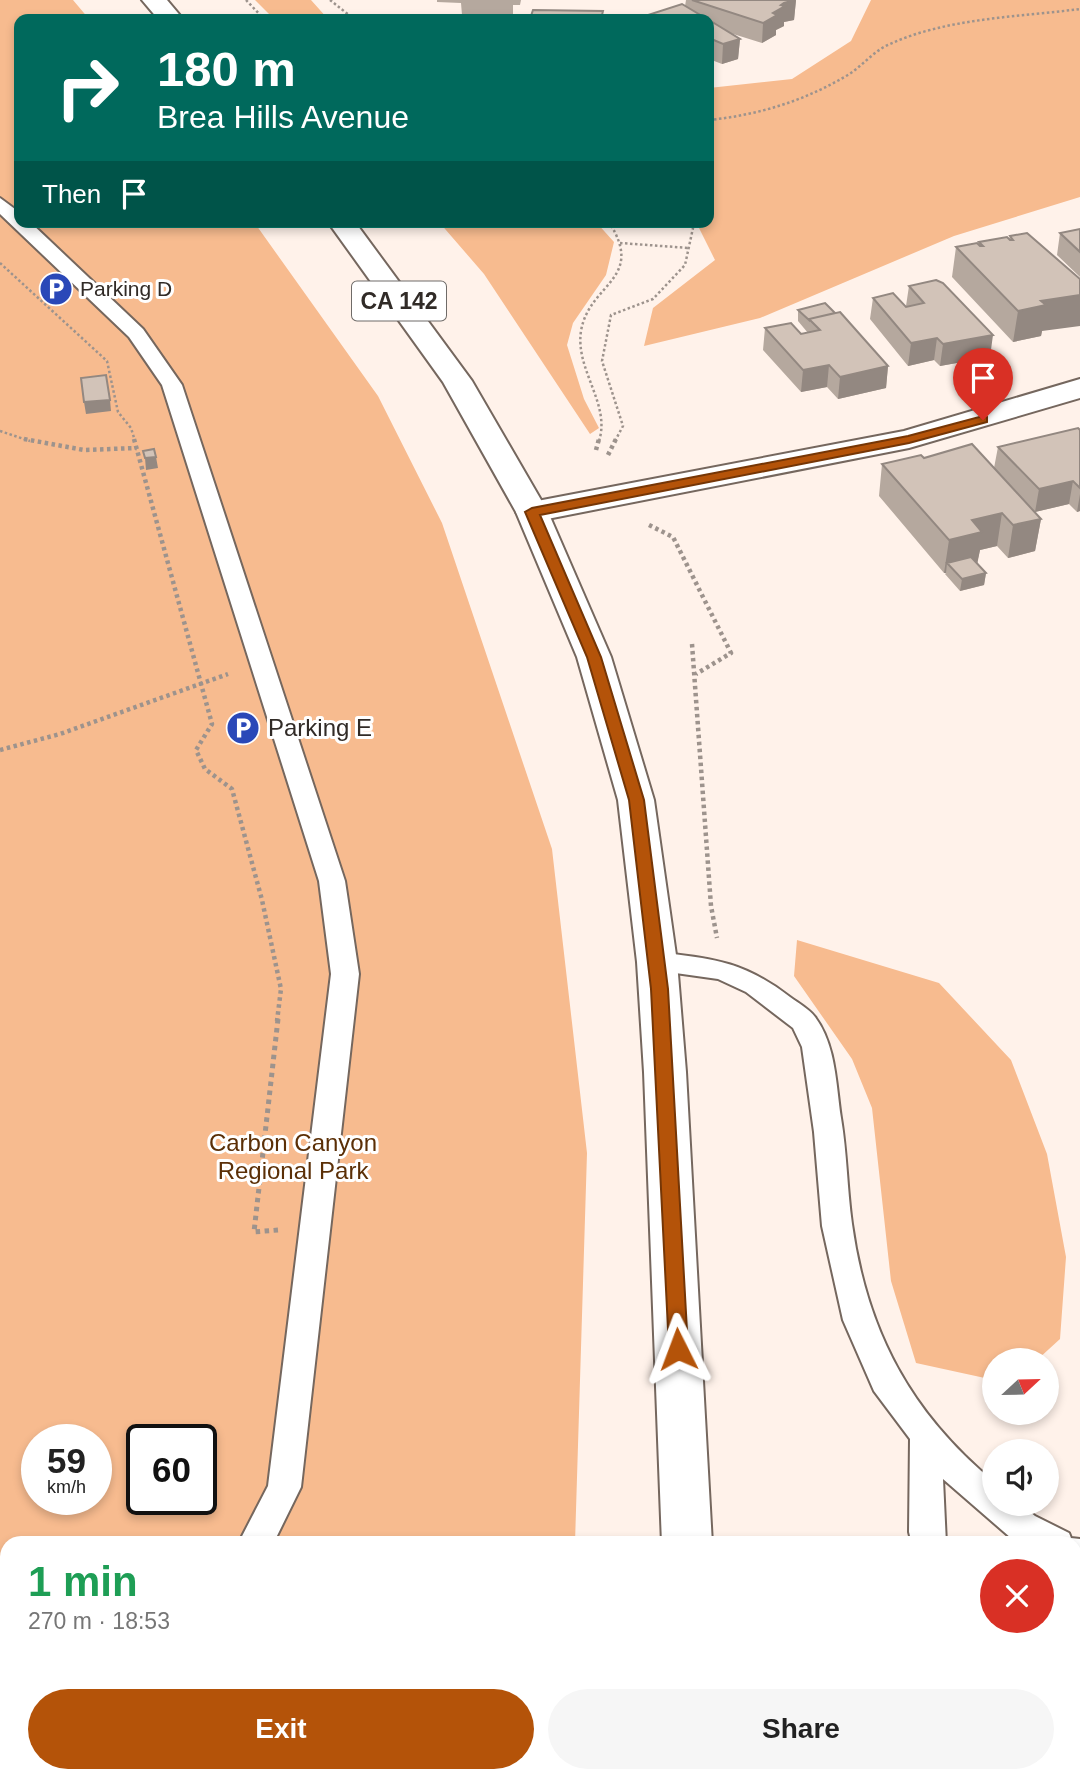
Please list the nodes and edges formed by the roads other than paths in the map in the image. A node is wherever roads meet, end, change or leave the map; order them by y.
1 (154, 0) edge
2 (167, 14) edge
3 (0, 204) edge
4 (14, 217) edge
5 (25, 228) edge
6 (345, 228) edge
7 (1080, 388) edge
8 (532, 512) junction
9 (657, 962) junction
10 (926, 1435) junction
11 (982, 1492) edge
12 (1010, 1516) edge
13 (259, 1536) edge
14 (687, 1536) edge
15 (927, 1536) edge
16 (1041, 1536) edge

1 - 2 main road
3 - 4 lane
5 - 13 lane
6 - 8 main road, CA 142
7 - 8 main road
8 - 9 main road, CA 142
9 - 10 lane
9 - 14 main road, CA 142
10 - 11 lane
10 - 15 lane
12 - 16 lane

